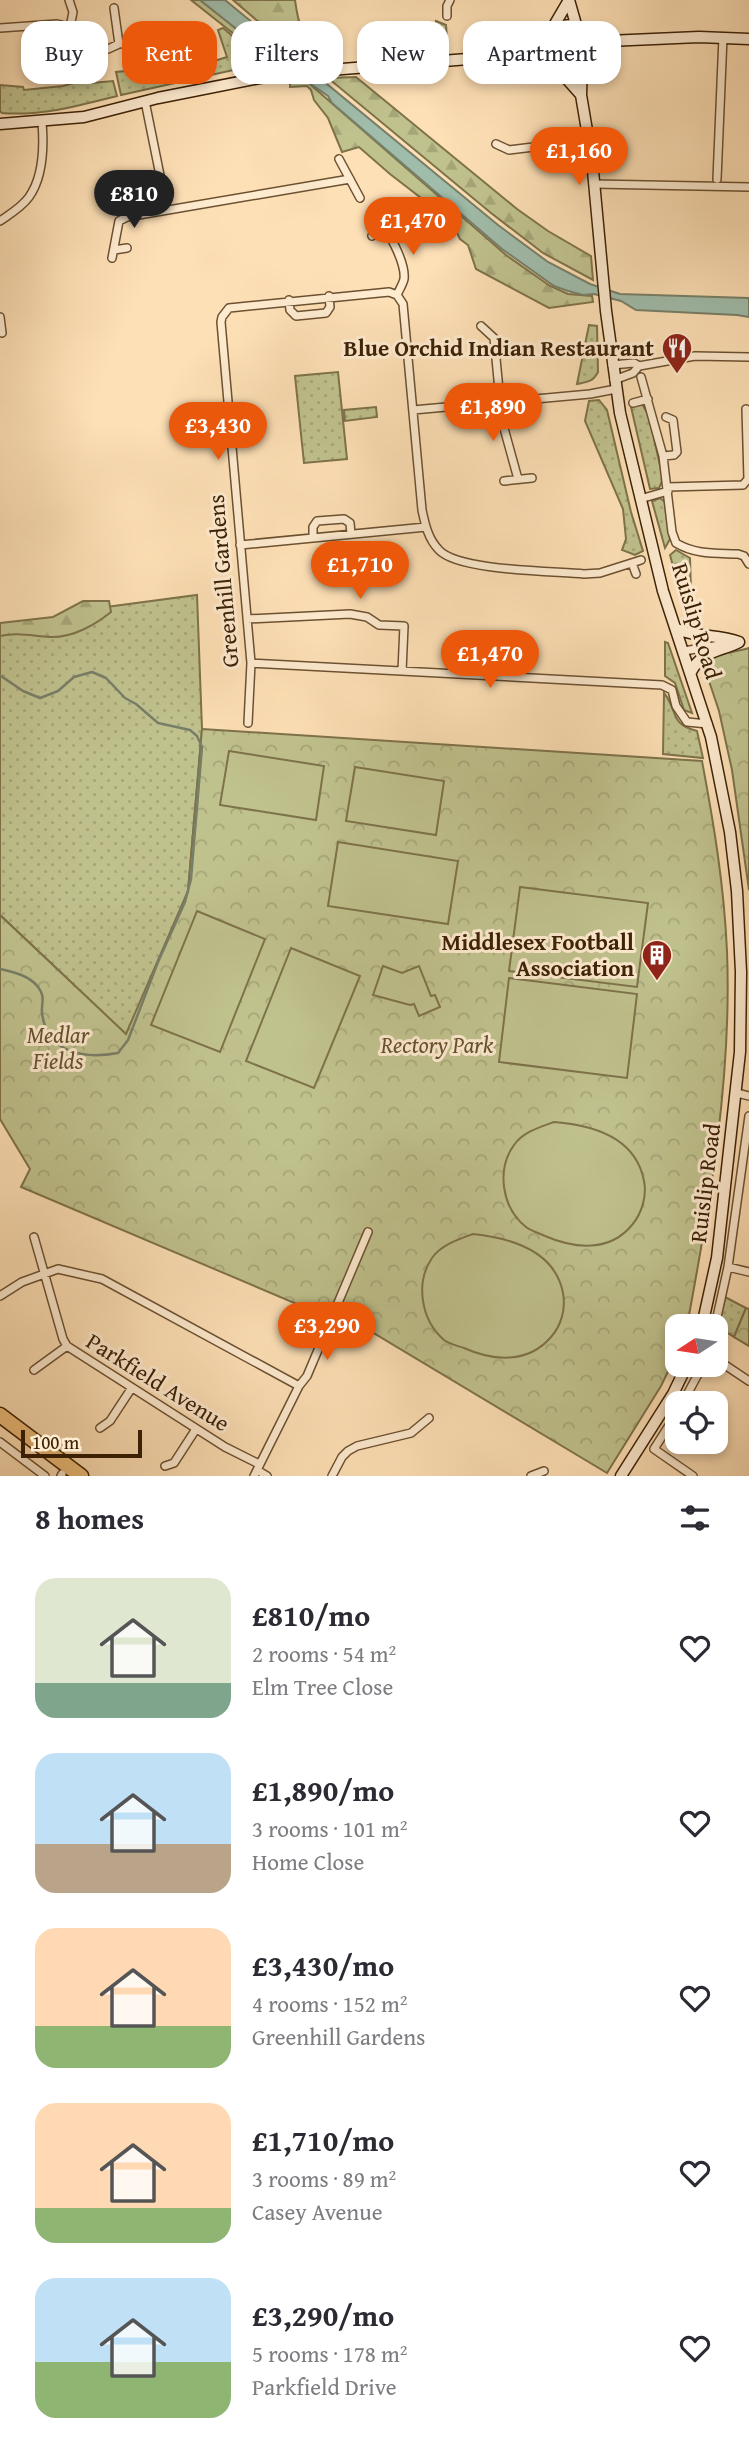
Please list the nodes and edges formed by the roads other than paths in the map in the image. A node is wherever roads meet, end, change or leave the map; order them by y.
1 (69, 0) edge
2 (450, 0) edge
3 (569, 0) edge
4 (114, 8) dead end
5 (447, 16) dead end
6 (71, 21) edge
7 (557, 21) edge
8 (576, 21) edge
9 (21, 27) edge
10 (0, 28) edge
11 (723, 37) junction
12 (749, 39) edge
13 (621, 41) edge
14 (122, 43) edge
15 (118, 44) junction
16 (108, 48) edge
17 (463, 60) edge
18 (571, 84) edge
19 (582, 84) edge
20 (581, 95) junction
21 (145, 101) junction
22 (42, 122) junction
23 (0, 124) edge
24 (574, 142) dead end
25 (496, 144) dead end
26 (339, 159) dead end
27 (717, 178) dead end
28 (350, 179) junction
29 (595, 184) junction
30 (749, 187) edge
31 (360, 198) dead end
32 (167, 210) junction
33 (0, 221) edge
34 (372, 236) dead end
35 (127, 248) dead end
36 (397, 295) junction
37 (329, 296) junction
38 (289, 300) junction
39 (0, 317) edge
40 (481, 326) dead end
41 (2, 333) dead end
42 (749, 357) edge
43 (612, 365) junction
44 (639, 366) junction
45 (641, 377) dead end
46 (615, 384) junction
47 (648, 399) junction
48 (499, 401) junction
49 (633, 403) dead end
50 (746, 409) dead end
51 (413, 410) junction
52 (666, 418) dead end
53 (257, 423) dead end
54 (229, 426) junction
55 (663, 456) junction
56 (532, 478) dead end
57 (517, 479) junction
58 (504, 481) dead end
59 (667, 489) junction
60 (640, 499) junction
61 (426, 527) junction
62 (351, 534) junction
63 (313, 538) junction
64 (240, 545) junction
65 (641, 560) dead end
66 (632, 563) junction
67 (749, 564) edge
68 (636, 574) dead end
69 (247, 619) junction
70 (677, 629) junction
71 (744, 641) edge
72 (684, 651) junction
73 (251, 663) junction
74 (402, 671) junction
75 (691, 672) junction
76 (248, 723) dead end
77 (708, 724) junction
78 (743, 904) edge
79 (745, 1053) edge
80 (737, 1093) junction
81 (749, 1096) edge
82 (749, 1116) edge
83 (368, 1232) dead end
84 (34, 1237) dead end
85 (728, 1267) junction
86 (749, 1272) edge
87 (45, 1275) junction
88 (0, 1296) edge
89 (705, 1314) edge
90 (718, 1314) edge
91 (67, 1346) junction
92 (728, 1367) edge
93 (34, 1370) dead end
94 (749, 1381) edge
95 (299, 1386) junction
96 (131, 1389) junction
97 (665, 1407) edge
98 (0, 1415) edge
99 (429, 1418) dead end
100 (0, 1426) edge
101 (100, 1428) dead end
102 (196, 1429) junction
103 (665, 1432) edge
104 (0, 1441) edge
105 (166, 1466) dead end
106 (257, 1470) edge
107 (544, 1471) dead end
108 (63, 1475) edge
109 (45, 1476) edge
110 (81, 1476) edge
111 (267, 1476) edge
112 (331, 1476) edge
113 (531, 1476) edge
114 (621, 1476) edge
115 (693, 1476) edge

1 - 6 street
2 - 5 street
3 - 7 main road
3 - 8 main road
4 - 15 street
9 - 10 street
11 - 12 main road
11 - 13 main road
11 - 27 street
14 - 15 street
15 - 16 street
17 - 21 main road
18 - 20 main road
19 - 20 main road, Ruislip Road
20 - 29 main road, Ruislip Road
21 - 22 main road
21 - 32 street
22 - 23 main road
22 - 33 street
24 - 25 street
26 - 28 street
28 - 31 street
28 - 32 street
29 - 30 street
29 - 43 main road, Ruislip Road
32 - 35 street
34 - 36 street
36 - 37 street
36 - 51 street
37 - 38 street
37 - 38 street
38 - 54 street, Greenhill Gardens
39 - 41 street
40 - 48 street
42 - 44 street
43 - 44 street
43 - 46 main road, Ruislip Road
44 - 46 street
45 - 47 street
46 - 48 street
46 - 60 main road, Ruislip Road
47 - 49 street
47 - 55 street
48 - 51 street
48 - 57 street
50 - 59 street
51 - 61 street
52 - 55 street
53 - 54 street
54 - 64 street, Greenhill Gardens
55 - 59 street
56 - 57 street
57 - 58 street
59 - 60 street
59 - 67 street
60 - 70 main road, Ruislip Road
61 - 62 street
61 - 66 street
62 - 63 street
62 - 63 street
63 - 64 street
64 - 69 street, Greenhill Gardens
65 - 66 street
66 - 68 street
69 - 73 street, Greenhill Gardens
69 - 74 street
70 - 71 main road
70 - 72 main road, Ruislip Road
71 - 72 street
71 - 75 main road
72 - 75 main road, Ruislip Road
73 - 74 street
73 - 76 street, Greenhill Gardens
74 - 77 street
75 - 77 main road, Ruislip Road
77 - 78 main road, Ruislip Road
78 - 79 main road, Ruislip Road
79 - 80 main road, Ruislip Road
80 - 81 street
80 - 89 main road, Ruislip Road
82 - 85 street
83 - 95 street
84 - 87 street, Parkfield Avenue
85 - 86 street
85 - 90 street
87 - 88 street
87 - 91 street, Parkfield Avenue
87 - 95 street
91 - 93 street
91 - 96 street, Parkfield Avenue
92 - 94 street
95 - 106 street
96 - 101 street
96 - 102 street, Parkfield Avenue
97 - 114 main road
98 - 110 highway
99 - 112 street
100 - 108 highway
102 - 105 street
102 - 106 street, Parkfield Avenue
103 - 115 street
104 - 109 street
106 - 111 street, Parkfield Avenue
107 - 113 street

